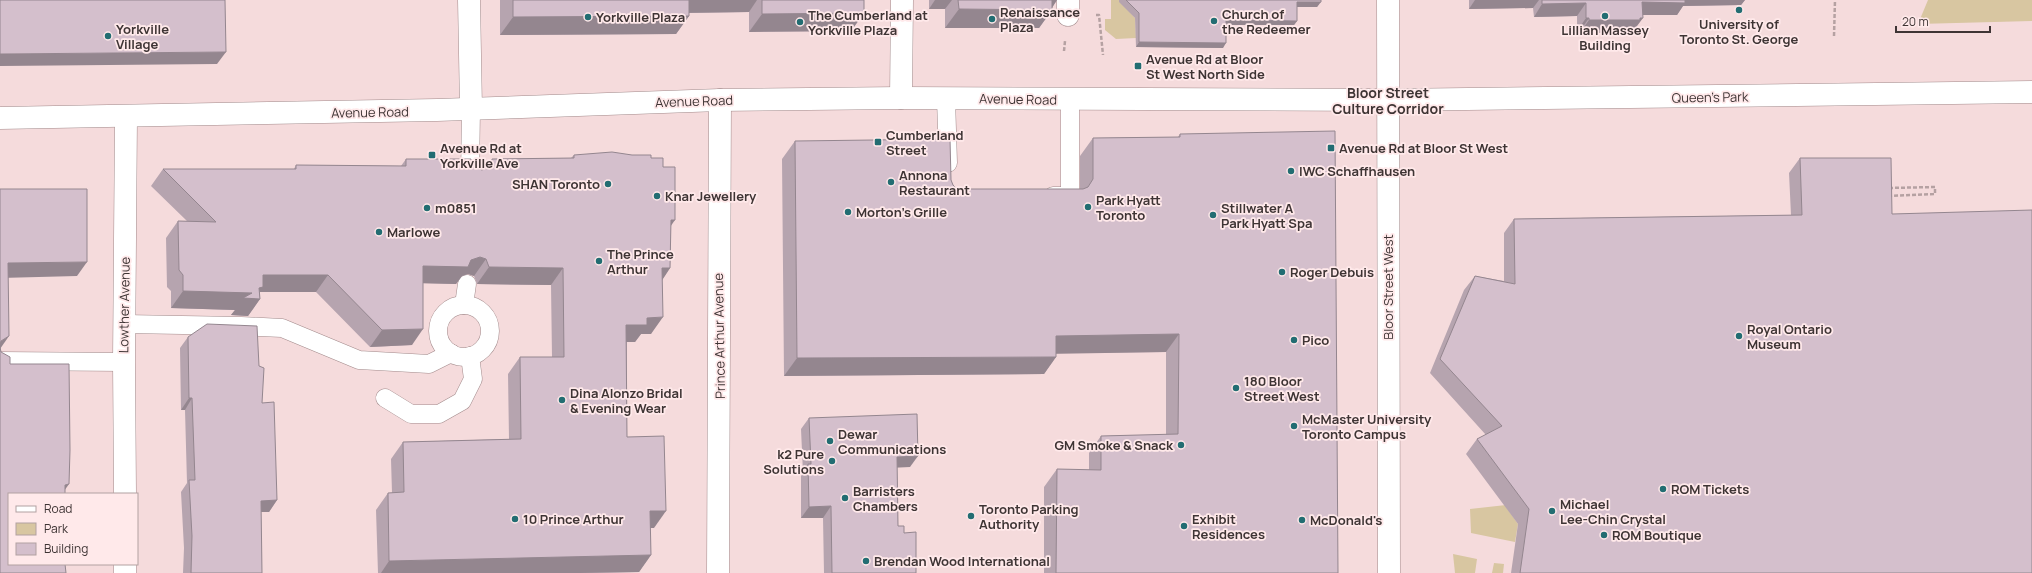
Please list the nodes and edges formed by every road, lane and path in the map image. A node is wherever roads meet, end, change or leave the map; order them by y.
1 (469, 0) edge
2 (902, 0) edge
3 (1388, 0) edge
4 (1835, 0) edge
5 (1100, 15) dead end
6 (1834, 36) dead end
7 (1103, 55) dead end
8 (2032, 92) edge
9 (901, 98) junction
10 (946, 98) junction
11 (1070, 99) junction
12 (720, 100) junction
13 (1388, 100) junction
14 (471, 108) junction
15 (126, 117) junction
16 (0, 118) edge
17 (470, 176) edge
18 (949, 183) edge
19 (1886, 188) edge
20 (1032, 196) edge
21 (1888, 196) edge
22 (467, 284) edge
23 (464, 305) junction
24 (124, 324) junction
25 (451, 353) junction
26 (470, 356) junction
27 (0, 361) edge
28 (124, 362) junction
29 (385, 398) dead end
30 (125, 493) edge
31 (718, 573) edge
32 (1389, 573) edge

1 - 14 main road
2 - 9 main road
3 - 13 main road, Bloor Street West
4 - 6 path
5 - 7 path
8 - 13 main road, Queen's Park
9 - 10 main road, Avenue Road
9 - 12 main road, Avenue Road
10 - 11 main road, Avenue Road
10 - 18 lane
11 - 13 main road, Avenue Road
11 - 20 lane
12 - 14 main road, Avenue Road
12 - 31 main road, Prince Arthur Avenue
13 - 32 main road, Bloor Street West
14 - 15 main road, Avenue Road
14 - 17 lane
15 - 16 main road, Avenue Road
15 - 24 main road, Lowther Avenue
19 - 21 path
22 - 23 lane
23 - 25 lane
23 - 26 lane
24 - 25 lane
24 - 28 main road, Lowther Avenue
25 - 26 lane
26 - 29 lane
27 - 28 lane
28 - 30 main road, Lowther Avenue

